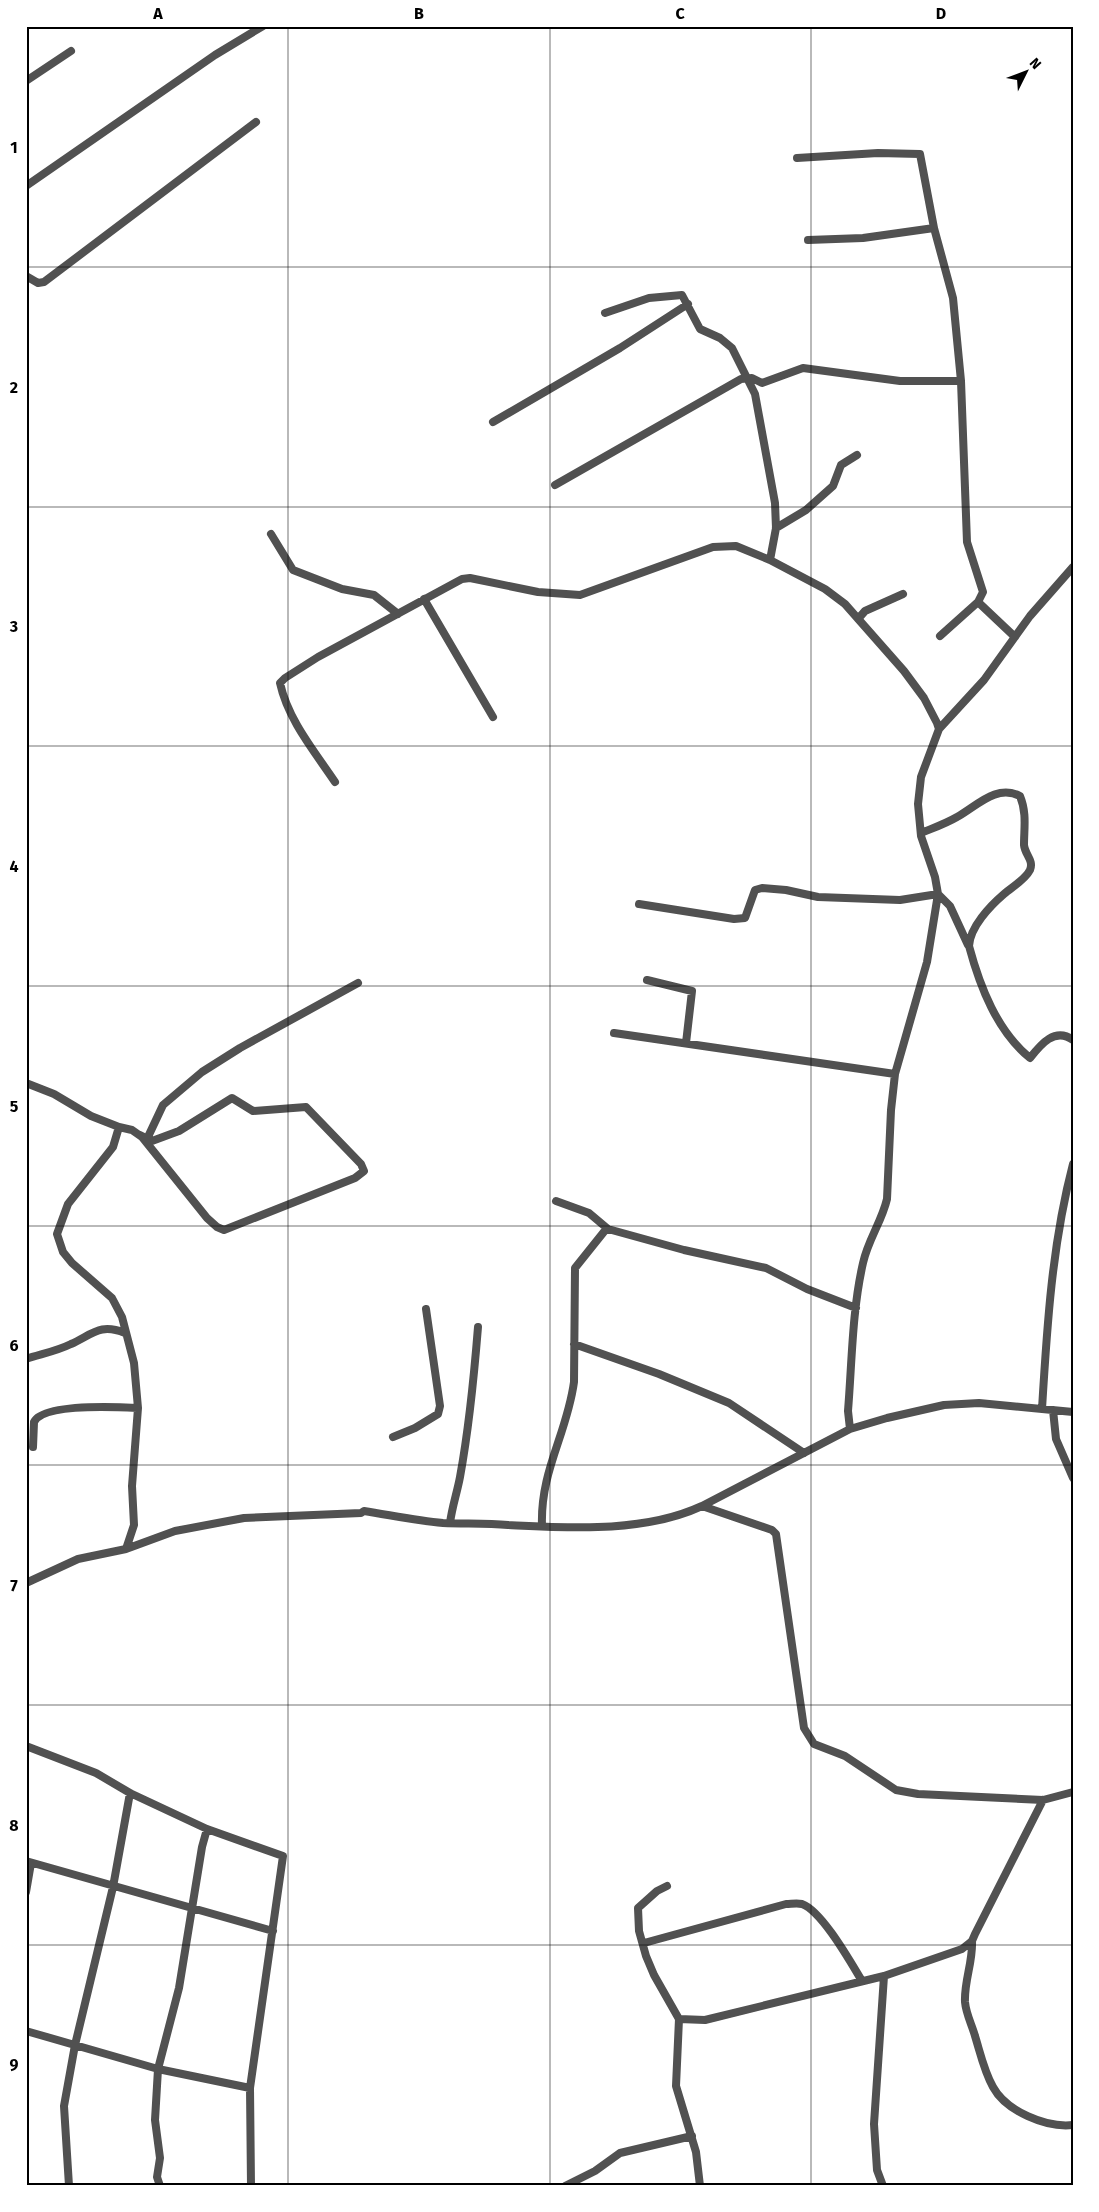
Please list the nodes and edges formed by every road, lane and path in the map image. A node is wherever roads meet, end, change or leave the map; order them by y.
1 (263, 26) edge
2 (71, 51) dead end
3 (26, 81) edge
4 (256, 122) dead end
5 (797, 158) dead end
6 (26, 186) edge
7 (934, 228) junction
8 (808, 240) dead end
9 (26, 276) edge
10 (688, 304) junction
11 (605, 313) dead end
12 (748, 378) junction
13 (960, 382) junction
14 (493, 422) dead end
15 (857, 454) dead end
16 (555, 485) dead end
17 (776, 528) junction
18 (271, 534) dead end
19 (770, 560) junction
20 (1073, 567) edge
21 (903, 594) dead end
22 (424, 599) junction
23 (978, 602) junction
24 (398, 614) junction
25 (858, 619) junction
26 (940, 636) dead end
27 (1014, 637) junction
28 (934, 714) junction
29 (948, 716) junction
30 (493, 717) dead end
31 (939, 729) junction
32 (335, 782) dead end
33 (920, 833) junction
34 (938, 894) junction
35 (639, 904) dead end
36 (969, 946) junction
37 (647, 980) dead end
38 (358, 984) dead end
39 (614, 1033) dead end
40 (1073, 1040) edge
41 (686, 1043) junction
42 (895, 1074) junction
43 (26, 1083) edge
44 (119, 1127) junction
45 (140, 1135) junction
46 (147, 1139) junction
47 (1073, 1164) edge
48 (556, 1202) dead end
49 (607, 1228) junction
50 (856, 1308) junction
51 (426, 1309) dead end
52 (478, 1327) dead end
53 (125, 1333) junction
54 (574, 1344) junction
55 (26, 1359) edge
56 (138, 1408) junction
57 (1042, 1409) junction
58 (1053, 1410) junction
59 (1073, 1412) edge
60 (850, 1429) junction
61 (393, 1437) dead end
62 (33, 1447) dead end
63 (804, 1453) junction
64 (1073, 1478) edge
65 (702, 1506) junction
66 (450, 1522) junction
67 (542, 1526) junction
68 (126, 1549) junction
69 (26, 1583) edge
70 (26, 1746) edge
71 (1073, 1792) edge
72 (130, 1793) junction
73 (1043, 1800) junction
74 (207, 1828) junction
75 (29, 1862) edge
76 (667, 1886) dead end
77 (113, 1887) junction
78 (26, 1892) edge
79 (192, 1908) junction
80 (272, 1931) junction
81 (972, 1941) junction
82 (644, 1943) junction
83 (884, 1976) junction
84 (862, 1981) junction
85 (679, 2019) junction
86 (26, 2031) edge
87 (75, 2045) junction
88 (158, 2069) junction
89 (250, 2088) junction
90 (1073, 2125) edge
91 (692, 2136) junction
92 (69, 2186) edge
93 (160, 2186) edge
94 (251, 2186) edge
95 (565, 2186) edge
96 (700, 2186) edge
97 (883, 2186) edge

1 - 6 street
2 - 3 street
4 - 9 street
5 - 7 street
7 - 8 street
7 - 13 street
10 - 11 street
10 - 12 street
10 - 14 street
12 - 13 street
12 - 16 street
12 - 17 street
13 - 23 street
15 - 17 street
17 - 19 street
18 - 24 street
19 - 22 street
19 - 25 street
20 - 27 street
21 - 25 street
22 - 24 street
22 - 30 street
23 - 26 street
23 - 27 street
24 - 32 street
25 - 28 street
27 - 29 street
28 - 29 street
28 - 31 street
29 - 31 street
31 - 33 street
33 - 34 street
33 - 36 street
34 - 35 street
34 - 36 street
34 - 42 street
36 - 40 street
37 - 41 street
38 - 46 street
39 - 41 street
41 - 42 street
42 - 50 street
43 - 44 street
44 - 45 street
44 - 53 street
45 - 46 street
45 - 46 street
47 - 57 street
48 - 49 street
49 - 50 street
49 - 54 street
50 - 60 street
51 - 61 street
52 - 66 street
53 - 55 street
53 - 56 street
54 - 63 street
54 - 67 street
56 - 62 street
56 - 68 street
57 - 58 street
57 - 60 street
58 - 59 street
58 - 64 street
60 - 63 street
63 - 65 street
65 - 67 street
65 - 73 street
66 - 67 street
66 - 68 street
68 - 69 street
70 - 72 street
71 - 73 street
72 - 74 street
72 - 77 street
73 - 81 street
74 - 79 street
74 - 80 street
75 - 77 street
75 - 78 street
76 - 82 street
77 - 79 street
77 - 87 street
79 - 80 street
79 - 88 street
80 - 89 street
81 - 83 street
81 - 90 street
82 - 84 street
82 - 85 street
83 - 84 street
83 - 97 street
84 - 85 street
85 - 91 street
86 - 87 street
87 - 88 street
87 - 92 street
88 - 89 street
88 - 93 street
89 - 94 street
91 - 95 street
91 - 96 street

